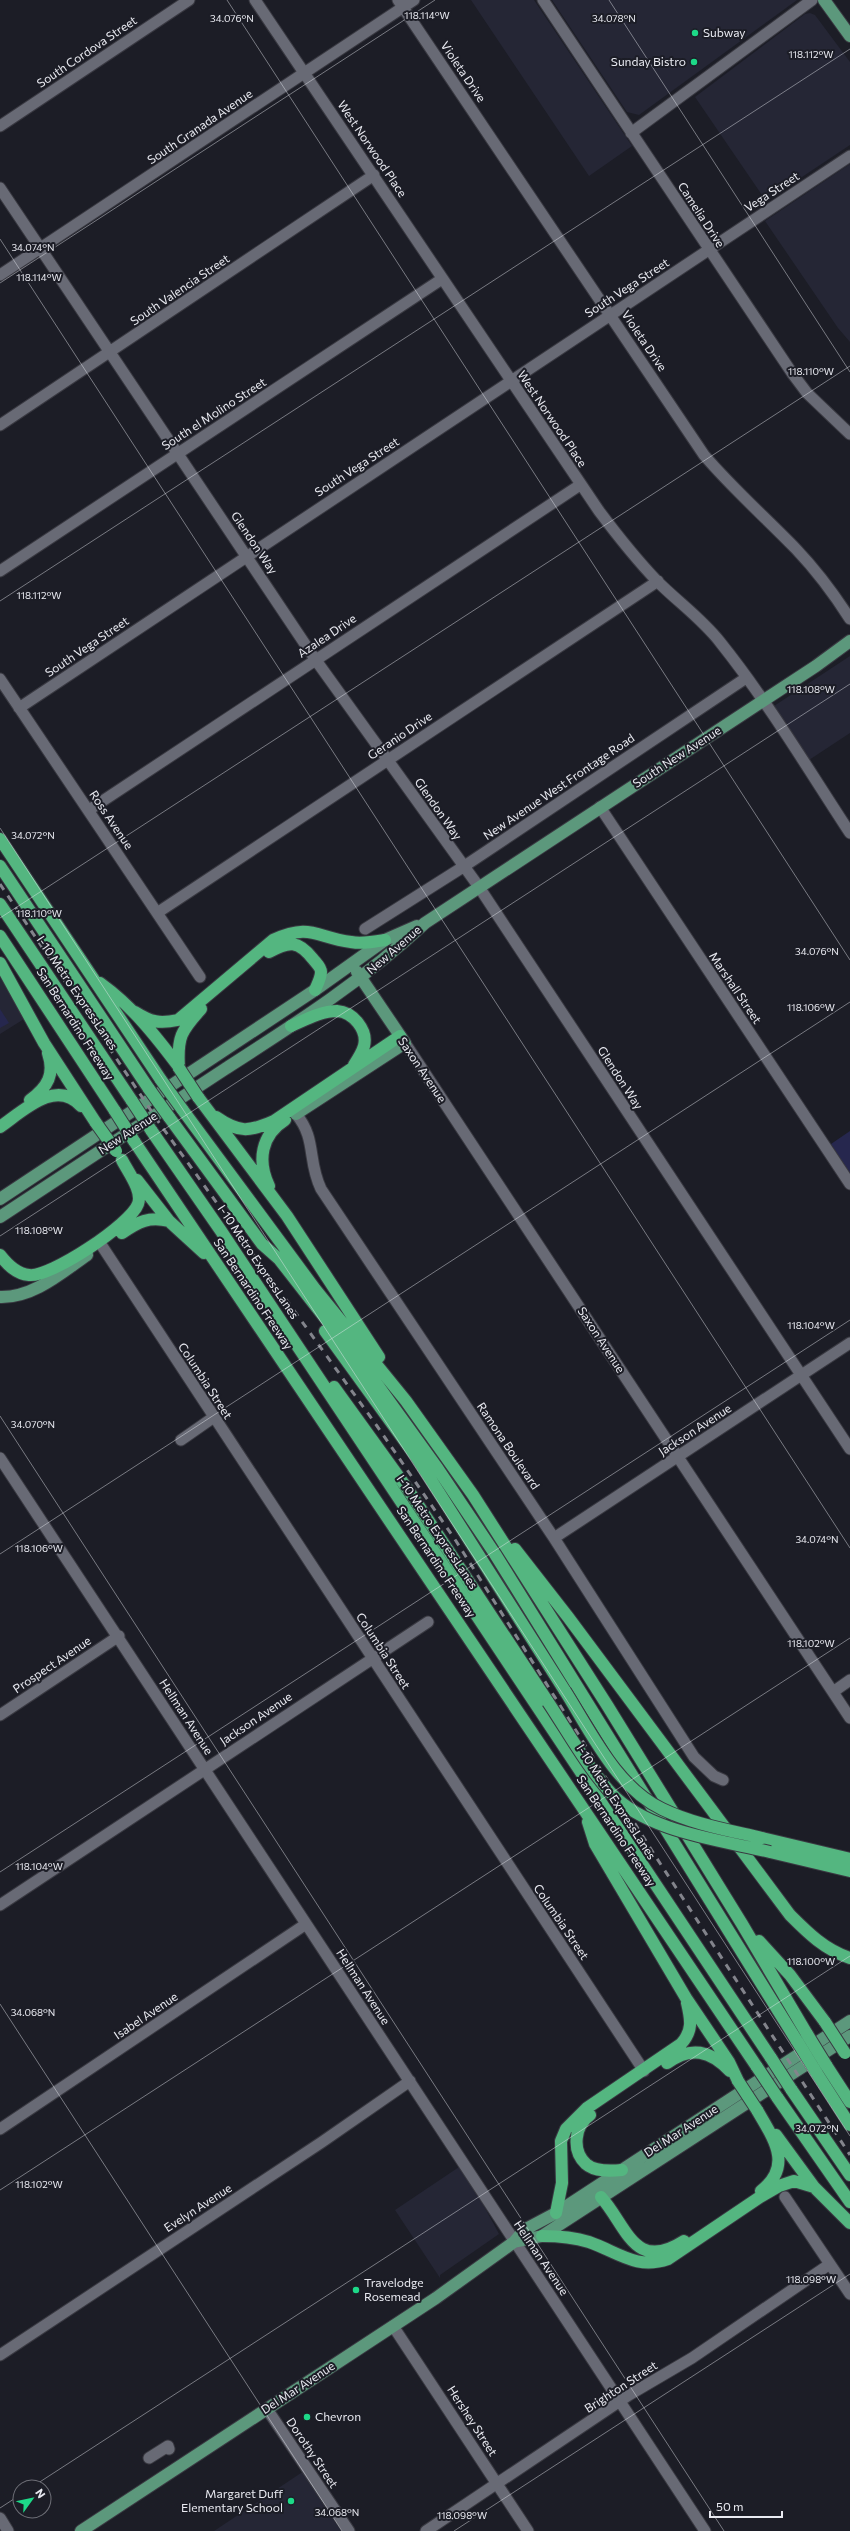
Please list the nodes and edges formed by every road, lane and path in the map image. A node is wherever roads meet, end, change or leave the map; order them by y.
1 (189, 0) edge
2 (255, 0) edge
3 (414, 0) edge
4 (543, 0) edge
5 (812, 0) edge
6 (824, 0) edge
7 (400, 4) edge
8 (850, 36) edge
9 (305, 73) junction
10 (0, 126) edge
11 (631, 133) junction
12 (850, 156) edge
13 (374, 175) junction
14 (0, 188) edge
15 (40, 249) junction
16 (708, 250) junction
17 (0, 275) edge
18 (442, 279) junction
19 (610, 315) junction
20 (110, 353) junction
21 (511, 381) junction
22 (0, 425) edge
23 (850, 434) edge
24 (177, 453) junction
25 (580, 485) junction
26 (246, 556) junction
27 (0, 571) edge
28 (658, 581) junction
29 (850, 619) edge
30 (850, 641) edge
31 (315, 659) junction
32 (746, 678) junction
33 (0, 679) edge
34 (761, 701) junction
35 (19, 708) junction
36 (388, 759) junction
37 (600, 807) junction
38 (89, 810) junction
39 (850, 833) edge
40 (0, 839) edge
41 (0, 866) edge
42 (463, 867) junction
43 (479, 886) junction
44 (0, 904) edge
45 (157, 914) junction
46 (425, 923) junction
47 (365, 929) dead end
48 (0, 936) edge
49 (385, 940) junction
50 (0, 963) edge
51 (350, 963) junction
52 (200, 976) dead end
53 (94, 978) junction
54 (361, 978) junction
55 (316, 990) junction
56 (135, 1012) junction
57 (291, 1026) junction
58 (402, 1040) junction
59 (44, 1043) junction
60 (354, 1065) junction
61 (179, 1068) junction
62 (209, 1112) junction
63 (296, 1114) junction
64 (0, 1120) edge
65 (96, 1123) junction
66 (0, 1127) edge
67 (119, 1156) junction
68 (850, 1184) edge
69 (0, 1199) edge
70 (276, 1201) junction
71 (0, 1217) edge
72 (169, 1221) junction
73 (221, 1231) junction
74 (262, 1244) junction
75 (102, 1246) junction
76 (0, 1255) edge
77 (213, 1260) junction
78 (0, 1297) edge
79 (850, 1343) edge
80 (801, 1375) junction
81 (406, 1401) junction
82 (214, 1418) junction
83 (181, 1440) dead end
84 (850, 1449) edge
85 (678, 1457) junction
86 (2, 1464) edge
87 (474, 1495) junction
88 (554, 1538) junction
89 (428, 1622) dead end
90 (119, 1636) junction
91 (372, 1657) junction
92 (850, 1680) edge
93 (833, 1692) junction
94 (0, 1715) edge
95 (850, 1718) edge
96 (204, 1769) junction
97 (723, 1780) dead end
98 (585, 1811) junction
99 (850, 1859) edge
100 (850, 1871) edge
101 (0, 1906) edge
102 (306, 1924) junction
103 (742, 1924) junction
104 (850, 1958) edge
105 (686, 1998) junction
106 (850, 2021) edge
107 (850, 2036) edge
108 (802, 2037) junction
109 (847, 2056) edge
110 (644, 2071) junction
111 (410, 2081) junction
112 (738, 2081) junction
113 (850, 2102) edge
114 (758, 2110) junction
115 (850, 2125) edge
116 (0, 2128) edge
117 (622, 2170) junction
118 (850, 2175) edge
119 (814, 2187) junction
120 (601, 2197) junction
121 (785, 2197) dead end
122 (850, 2202) edge
123 (556, 2213) junction
124 (850, 2223) edge
125 (542, 2236) junction
126 (514, 2242) junction
127 (830, 2264) junction
128 (850, 2294) edge
129 (394, 2326) junction
130 (0, 2355) edge
131 (620, 2401) junction
132 (267, 2409) junction
133 (169, 2449) dead end
134 (149, 2458) dead end
135 (497, 2484) junction
136 (0, 2518) edge
137 (8, 2531) edge
138 (80, 2531) edge
139 (349, 2531) edge
140 (426, 2531) edge
141 (528, 2531) edge
142 (705, 2531) edge

1 - 10 street, South Cordova Street
2 - 9 street, West Norwood Place
3 - 7 street, South Granada Avenue
4 - 11 street, Camelia Drive
5 - 11 street
6 - 8 main road
7 - 9 street, South Granada Avenue
7 - 19 street, Violeta Drive
9 - 13 street, West Norwood Place
9 - 15 street, South Granada Avenue
11 - 16 street, Camelia Drive
12 - 16 street, Vega Street
13 - 18 street, West Norwood Place
13 - 20 street, South Valencia Street
14 - 15 street, Glendon Way
15 - 17 street, South Granada Avenue
15 - 20 street, Glendon Way
16 - 19 street, South Vega Street
16 - 23 street, Camelia Drive
18 - 21 street, West Norwood Place
18 - 24 street, South el Molino Street
19 - 21 street, South Vega Street
19 - 29 street, Violeta Drive
20 - 22 street, South Valencia Street
20 - 24 street, Glendon Way
21 - 25 street, West Norwood Place
21 - 26 street, South Vega Street
24 - 26 street, Glendon Way
24 - 27 street, South el Molino Street
25 - 28 street, West Norwood Place
25 - 31 street, Azalea Drive
26 - 31 street, Glendon Way
26 - 35 street, South Vega Street
28 - 32 street, West Norwood Place
28 - 36 street, Geranio Drive
30 - 34 main road, South New Avenue
31 - 36 street, Glendon Way
31 - 38 street, Azalea Drive
32 - 34 street, West Norwood Place
32 - 42 street, New Avenue West Frontage Road
33 - 35 street, Ross Avenue
34 - 37 main road, South New Avenue
34 - 39 street, West Norwood Place
35 - 38 street, Ross Avenue
36 - 42 street, Glendon Way
36 - 45 street, Geranio Drive
37 - 43 main road, South New Avenue
37 - 68 street, Marshall Street
38 - 45 street, Ross Avenue
40 - 53 highway
41 - 74 highway, I-10 Metro ExpressLanes, bridge
42 - 43 street, Glendon Way
42 - 47 street, New Avenue West Frontage Road
43 - 46 main road
43 - 80 street, Glendon Way
44 - 73 highway, I-10 Metro ExpressLanes, bridge
45 - 52 street, Ross Avenue
46 - 49 main road, New Avenue
46 - 54 main road, New Avenue
48 - 77 highway, San Bernardino Freeway, bridge
49 - 51 main road, New Avenue
49 - 56 highway
50 - 59 highway
51 - 54 main road, Saxon Avenue
51 - 55 main road, New Avenue
53 - 56 highway
53 - 81 highway, bridge
54 - 57 main road, New Avenue
54 - 58 main road, Saxon Avenue
55 - 61 highway
55 - 69 main road, New Avenue
56 - 61 highway
57 - 60 highway
57 - 71 main road, New Avenue
58 - 60 highway
58 - 63 main road
58 - 85 street, Saxon Avenue
59 - 64 highway
59 - 65 highway
60 - 62 highway
61 - 62 highway, bridge
62 - 70 highway
63 - 70 highway
63 - 88 street, Ramona Boulevard
65 - 66 highway
65 - 67 highway, bridge
67 - 72 highway
67 - 76 highway
70 - 81 highway
72 - 75 highway
72 - 77 highway
73 - 100 highway, bridge
73 - 118 highway, I-10 Metro ExpressLanes, bridge
74 - 99 highway, bridge
74 - 108 highway, I-10 Metro ExpressLanes
75 - 78 main road
75 - 82 street, Columbia Street
77 - 98 highway, San Bernardino Freeway
79 - 80 street, Jackson Avenue
80 - 84 street, Glendon Way
80 - 85 street, Jackson Avenue
81 - 87 highway
82 - 83 street
82 - 91 street, Columbia Street
85 - 88 street, Jackson Avenue
85 - 93 street, Saxon Avenue
86 - 90 street, Hellman Avenue
87 - 103 highway
87 - 104 highway
88 - 97 street, Ramona Boulevard
89 - 91 street, Jackson Avenue
90 - 94 street, Prospect Avenue
90 - 96 street, Hellman Avenue
91 - 96 street, Jackson Avenue
91 - 110 street, Columbia Street
92 - 93 street
93 - 95 street, Saxon Avenue
96 - 101 street, Jackson Avenue
96 - 102 street, Hellman Avenue
98 - 105 highway
98 - 122 highway, San Bernardino Freeway, bridge
102 - 111 street, Hellman Avenue
102 - 116 street, Isabel Avenue
103 - 108 highway
103 - 109 highway, bridge
105 - 110 highway
105 - 112 highway
106 - 117 main road, Del Mar Avenue
107 - 120 main road, Del Mar Avenue
108 - 113 highway, bridge
108 - 115 highway, I-10 Metro ExpressLanes, bridge
110 - 123 highway
111 - 126 street, Hellman Avenue
111 - 130 street, Evelyn Avenue
112 - 114 highway, bridge
112 - 117 highway
114 - 119 highway
114 - 120 highway
117 - 123 main road, Del Mar Avenue
119 - 124 highway
119 - 125 highway
120 - 125 main road, Del Mar Avenue
121 - 127 street
123 - 126 main road, Del Mar Avenue
125 - 126 main road, Del Mar Avenue
126 - 129 main road, Del Mar Avenue
126 - 131 street, Hellman Avenue
127 - 128 street
127 - 131 street, Brighton Street
129 - 132 main road, Del Mar Avenue
129 - 135 street, Hershey Street
131 - 135 street, Brighton Street
131 - 142 street, Hellman Avenue
132 - 138 main road, Del Mar Avenue
132 - 139 street, Dorothy Street
133 - 134 street
135 - 140 street, Brighton Street
135 - 141 street, Hershey Street
136 - 137 street

